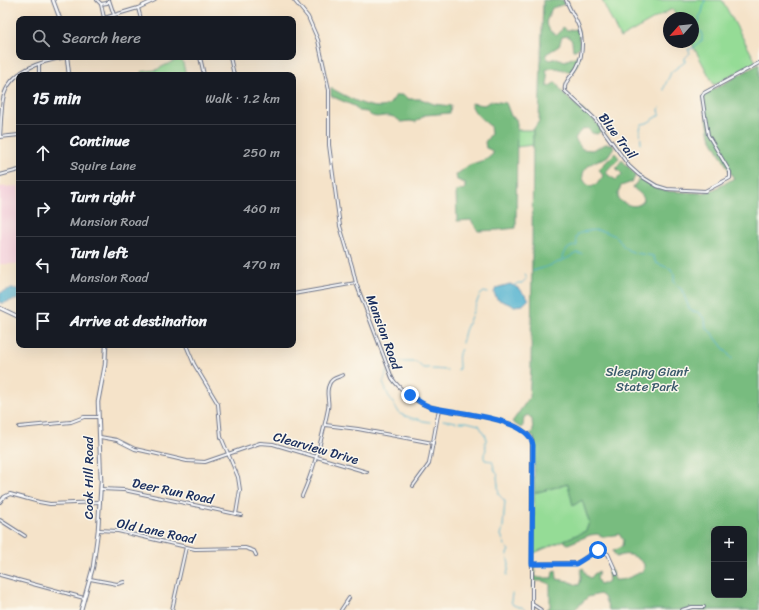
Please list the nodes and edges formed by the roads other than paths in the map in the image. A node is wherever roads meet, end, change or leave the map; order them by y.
1 (53, 0) edge
2 (97, 0) edge
3 (109, 0) edge
4 (155, 0) edge
5 (294, 0) edge
6 (566, 0) edge
7 (102, 4) junction
8 (138, 8) junction
9 (114, 15) junction
10 (59, 16) edge
11 (103, 16) edge
12 (110, 16) edge
13 (140, 16) edge
14 (55, 60) edge
15 (67, 60) edge
16 (201, 60) edge
17 (231, 60) edge
18 (759, 63) edge
19 (39, 64) junction
20 (22, 72) edge
21 (39, 72) edge
22 (69, 72) edge
23 (203, 72) edge
24 (233, 72) edge
25 (16, 76) edge
26 (16, 135) edge
27 (0, 137) edge
28 (16, 171) edge
29 (0, 175) edge
30 (356, 283) junction
31 (296, 293) edge
32 (0, 308) edge
33 (16, 316) edge
34 (106, 348) edge
35 (187, 348) edge
36 (343, 375) dead end
37 (439, 409) junction
38 (98, 417) junction
39 (325, 425) junction
40 (19, 427) dead end
41 (98, 437) junction
42 (433, 443) junction
43 (229, 453) junction
44 (316, 457) junction
45 (367, 472) dead end
46 (414, 486) dead end
47 (101, 489) junction
48 (302, 496) dead end
49 (0, 502) edge
50 (100, 502) junction
51 (236, 514) junction
52 (241, 515) dead end
53 (0, 520) edge
54 (98, 530) junction
55 (24, 536) dead end
56 (186, 547) junction
57 (256, 555) dead end
58 (532, 564) junction
59 (617, 574) dead end
60 (0, 575) edge
61 (90, 580) junction
62 (124, 582) dead end
63 (84, 598) junction
64 (349, 598) dead end
65 (532, 604) junction
66 (704, 607) dead end
67 (81, 610) edge
68 (172, 610) edge
69 (341, 610) edge
70 (532, 610) edge
71 (541, 610) edge
72 (682, 610) edge

1 - 10 street
2 - 7 street
3 - 7 street
3 - 9 street
4 - 8 street
5 - 30 street, Mansion Road
6 - 18 street, Blue Trail
7 - 11 street
8 - 9 street
8 - 13 street
9 - 12 street
14 - 19 street
15 - 22 street
16 - 23 street
17 - 24 street
19 - 20 street
19 - 21 street
25 - 27 street
26 - 27 street
28 - 29 street
30 - 31 street
30 - 37 street, Mansion Road
32 - 33 street
34 - 38 street, Cook Hill Road
35 - 43 street
36 - 39 street
37 - 42 street
37 - 58 street, Mansion Road
38 - 40 street
38 - 41 street, Cook Hill Road
39 - 42 street
39 - 44 street
41 - 43 street, Clearview Drive
41 - 47 street, Cook Hill Road
42 - 46 street
43 - 44 street, Clearview Drive
43 - 51 street
44 - 45 street, Clearview Drive
44 - 48 street
47 - 50 street, Cook Hill Road
47 - 51 street, Deer Run Road
49 - 50 street
50 - 54 street, Cook Hill Road
51 - 52 street, Deer Run Road
53 - 55 street
54 - 56 street, Old Lane Road
54 - 61 street, Cook Hill Road
56 - 57 street, Old Lane Road
56 - 68 street
58 - 59 street
58 - 65 street, Mansion Road
60 - 63 street
61 - 62 street
61 - 63 street, Cook Hill Road
63 - 67 street, Cook Hill Road
64 - 69 street
65 - 70 street, Mansion Road
65 - 71 street
66 - 72 street

